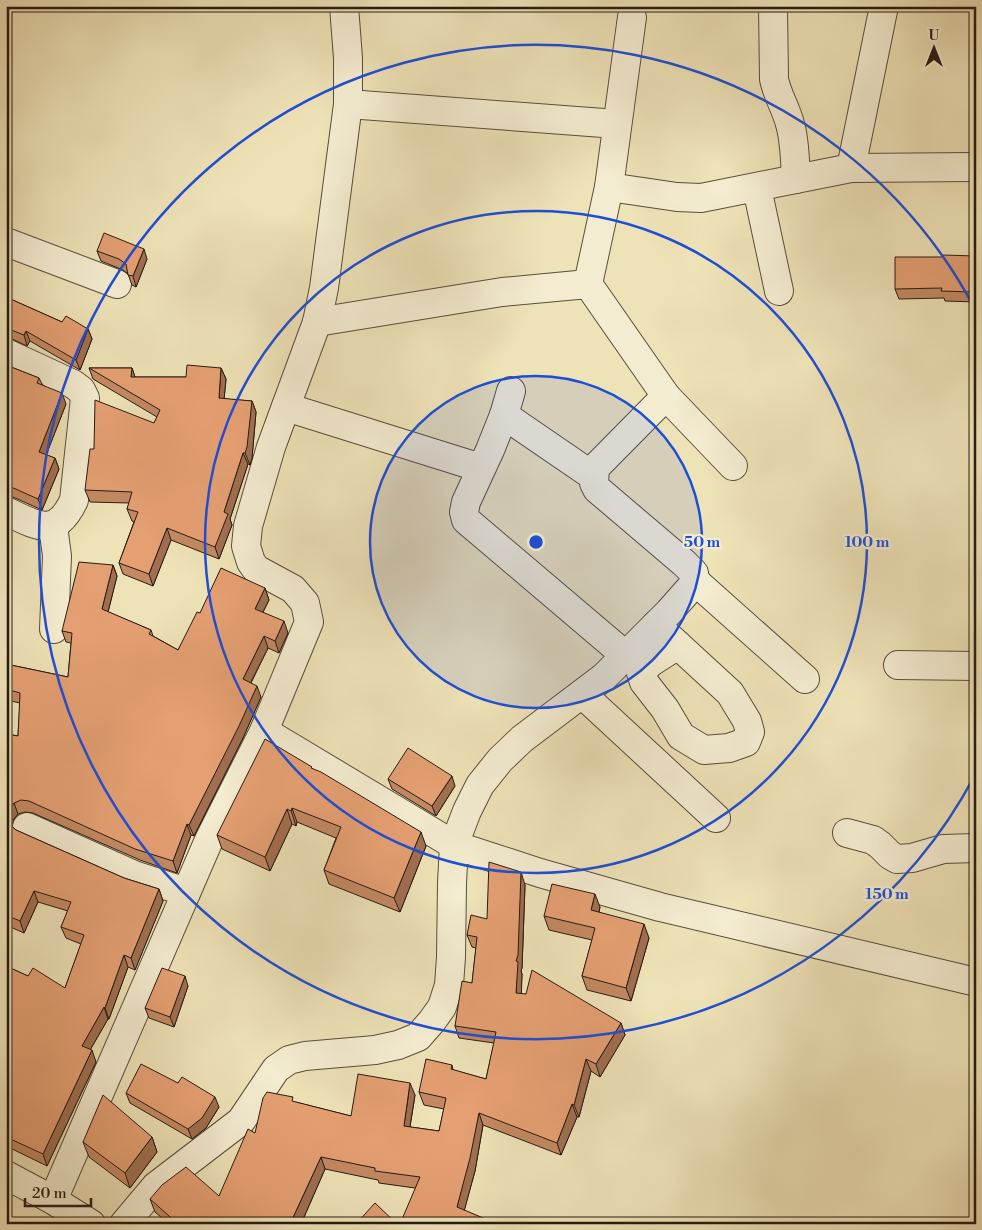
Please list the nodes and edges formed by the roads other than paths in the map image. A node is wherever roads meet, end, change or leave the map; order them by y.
1 (344, 6) edge
2 (773, 6) edge
3 (884, 6) edge
4 (632, 18) dead end
5 (348, 104) junction
6 (617, 124) junction
7 (976, 167) edge
8 (850, 168) junction
9 (796, 179) junction
10 (609, 187) junction
11 (757, 188) junction
12 (6, 242) edge
13 (117, 284) dead end
14 (588, 284) junction
15 (779, 291) dead end
16 (317, 322) junction
17 (6, 353) edge
18 (666, 396) junction
19 (286, 407) junction
20 (733, 466) dead end
21 (482, 468) junction
22 (593, 476) junction
23 (6, 511) edge
24 (53, 526) junction
25 (695, 580) junction
26 (656, 625) junction
27 (54, 629) dead end
28 (678, 645) dead end
29 (625, 655) junction
30 (898, 665) dead end
31 (976, 666) edge
32 (805, 679) dead end
33 (582, 694) junction
34 (264, 731) junction
35 (716, 818) dead end
36 (27, 827) dead end
37 (847, 833) dead end
38 (454, 845) junction
39 (976, 848) edge
40 (186, 892) junction
41 (976, 982) edge
42 (6, 1175) edge
43 (53, 1200) junction
44 (91, 1224) edge
45 (124, 1224) edge

1 - 5 street
2 - 9 street
3 - 8 street
4 - 6 street
5 - 6 street
5 - 16 street
6 - 10 street
7 - 8 street
8 - 9 street
9 - 11 street
10 - 11 street
10 - 14 street
11 - 15 street
12 - 13 street
14 - 16 street
14 - 18 street
16 - 19 street
17 - 24 street
18 - 20 street
18 - 22 street
19 - 21 street
19 - 34 street
21 - 22 street
21 - 29 street
22 - 25 street
23 - 24 street
24 - 27 street
25 - 26 street
25 - 32 street
26 - 28 street
26 - 29 street
29 - 33 street
30 - 31 street
33 - 35 street
33 - 38 street
34 - 38 street
34 - 40 street
36 - 40 street
37 - 39 street
38 - 41 street
38 - 45 street
40 - 43 street
42 - 43 street
43 - 44 street

